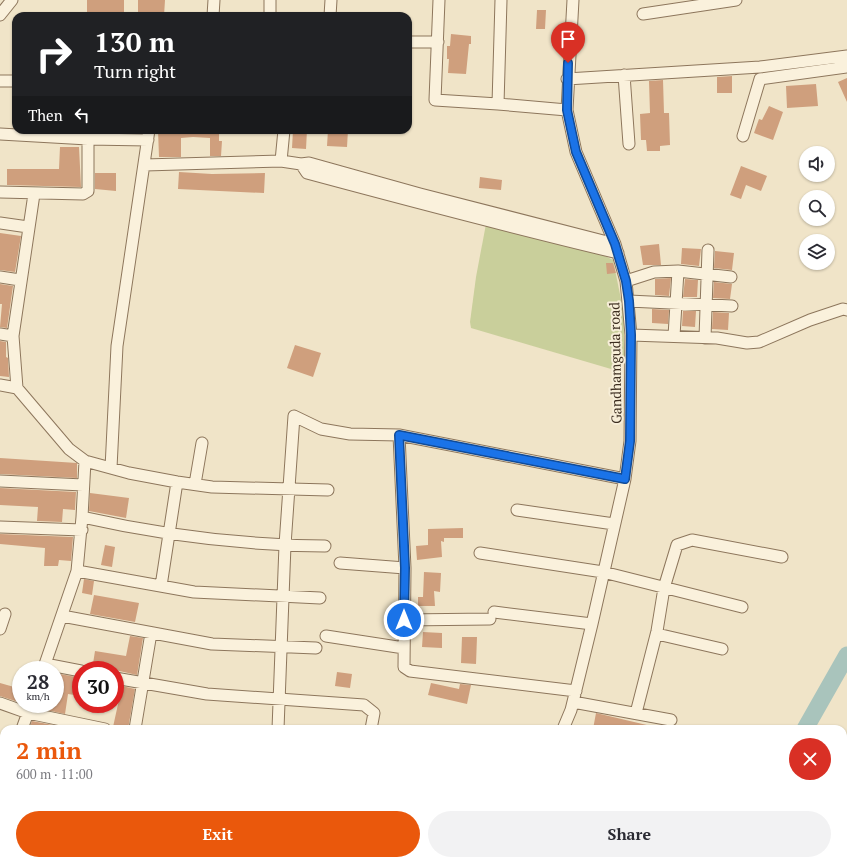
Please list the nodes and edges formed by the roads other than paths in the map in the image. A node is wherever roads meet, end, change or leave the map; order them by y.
1 (12, 0) edge
2 (214, 0) edge
3 (270, 0) edge
4 (331, 0) edge
5 (439, 0) edge
6 (501, 0) edge
7 (573, 0) edge
8 (734, 0) edge
9 (213, 12) edge
10 (270, 12) edge
11 (330, 12) edge
12 (642, 14) dead end
13 (0, 15) edge
14 (412, 42) edge
15 (438, 42) junction
16 (847, 56) edge
17 (760, 67) junction
18 (847, 67) edge
19 (624, 75) junction
20 (568, 79) junction
21 (760, 79) junction
22 (0, 81) edge
23 (12, 81) edge
24 (498, 104) junction
25 (567, 110) junction
26 (0, 134) edge
27 (284, 134) edge
28 (149, 135) edge
29 (743, 136) dead end
30 (88, 139) junction
31 (629, 144) dead end
32 (281, 161) junction
33 (145, 166) junction
34 (0, 192) edge
35 (34, 194) junction
36 (0, 223) edge
37 (28, 227) junction
38 (616, 249) junction
39 (708, 250) dead end
40 (678, 272) junction
41 (707, 274) junction
42 (0, 277) edge
43 (731, 277) dead end
44 (20, 280) junction
45 (626, 281) junction
46 (629, 301) junction
47 (675, 302) junction
48 (706, 304) junction
49 (732, 306) dead end
50 (847, 310) edge
51 (0, 334) edge
52 (631, 335) junction
53 (13, 336) junction
54 (674, 336) junction
55 (705, 338) junction
56 (0, 385) edge
57 (17, 388) junction
58 (399, 435) junction
59 (202, 443) dead end
60 (85, 461) junction
61 (111, 468) junction
62 (625, 479) junction
63 (0, 481) edge
64 (178, 482) junction
65 (195, 484) junction
66 (83, 485) junction
67 (288, 488) junction
68 (328, 490) dead end
69 (517, 510) dead end
70 (82, 517) junction
71 (614, 524) junction
72 (0, 527) edge
73 (82, 530) junction
74 (170, 533) junction
75 (285, 545) junction
76 (325, 546) dead end
77 (480, 553) dead end
78 (782, 557) dead end
79 (340, 563) dead end
80 (405, 568) junction
81 (78, 571) junction
82 (603, 572) junction
83 (161, 586) junction
84 (664, 588) junction
85 (283, 596) junction
86 (320, 598) dead end
87 (742, 607) dead end
88 (5, 614) dead end
89 (62, 616) junction
90 (404, 620) junction
91 (592, 624) junction
92 (0, 629) edge
93 (151, 633) junction
94 (656, 634) junction
95 (326, 636) dead end
96 (281, 646) junction
97 (316, 648) dead end
98 (404, 648) junction
99 (722, 649) dead end
100 (46, 661) edge
101 (124, 680) edge
102 (143, 684) junction
103 (576, 691) junction
104 (279, 698) junction
105 (573, 702) junction
106 (0, 703) edge
107 (12, 705) edge
108 (27, 713) edge
109 (47, 713) edge
110 (636, 713) junction
111 (671, 720) dead end
112 (23, 725) edge
113 (91, 725) edge
114 (136, 725) edge
115 (278, 725) edge
116 (372, 725) edge
117 (564, 725) edge

1 - 13 street
2 - 9 street
3 - 10 street
4 - 11 street
5 - 15 street
6 - 24 street
7 - 20 street, Gandhamguda road
8 - 12 street
14 - 15 street
15 - 24 street
16 - 17 street
17 - 19 street
17 - 21 street
18 - 21 street
19 - 20 street
19 - 31 street
20 - 25 street, Gandhamguda road
21 - 29 street
22 - 23 street
24 - 25 street
25 - 38 street, Gandhamguda road
26 - 30 street
27 - 32 street
28 - 30 street
28 - 33 street
30 - 35 street
32 - 33 street
32 - 38 street
33 - 61 street
34 - 35 street
35 - 37 street
36 - 37 street
37 - 44 street
38 - 45 street, Gandhamguda road
39 - 41 street
40 - 41 street
40 - 45 street
40 - 47 street
41 - 43 street
41 - 48 street
42 - 44 street
44 - 53 street
45 - 46 street, Gandhamguda road
46 - 47 street
46 - 52 street, Gandhamguda road
47 - 48 street
47 - 54 street
48 - 49 street
48 - 55 street
50 - 55 street
51 - 53 street
52 - 54 street
52 - 62 street, Gandhamguda road
53 - 57 street
54 - 55 street
56 - 57 street
57 - 60 street
58 - 62 street
58 - 67 street
58 - 80 street
59 - 65 street
60 - 61 street
60 - 66 street
61 - 64 street
62 - 71 street, Gandhamguda road
63 - 66 street
64 - 65 street
64 - 74 street
65 - 67 street
66 - 70 street
67 - 68 street
67 - 75 street
69 - 71 street
70 - 73 street
70 - 74 street
71 - 82 street, Gandhamguda road
72 - 73 street
73 - 81 street
74 - 75 street
74 - 83 street
75 - 76 street
75 - 85 street
77 - 82 street
78 - 84 street
79 - 80 street
80 - 90 street
81 - 83 street
81 - 89 street
82 - 84 street
82 - 91 street, Gandhamguda road
83 - 85 street
84 - 87 street
84 - 94 street
85 - 86 street
85 - 96 street
88 - 92 street
89 - 93 street
89 - 100 street
90 - 91 street
90 - 98 street
91 - 103 street, Gandhamguda road
93 - 96 street
93 - 102 street
94 - 99 street
94 - 110 street
95 - 98 street
96 - 97 street
96 - 104 street
98 - 103 street
101 - 102 street
102 - 104 street
102 - 114 street
103 - 105 street, Gandhamguda road
104 - 115 street
104 - 116 street
105 - 110 street
105 - 117 street, Gandhamguda road
106 - 107 street
108 - 112 street
109 - 113 street
110 - 111 street

